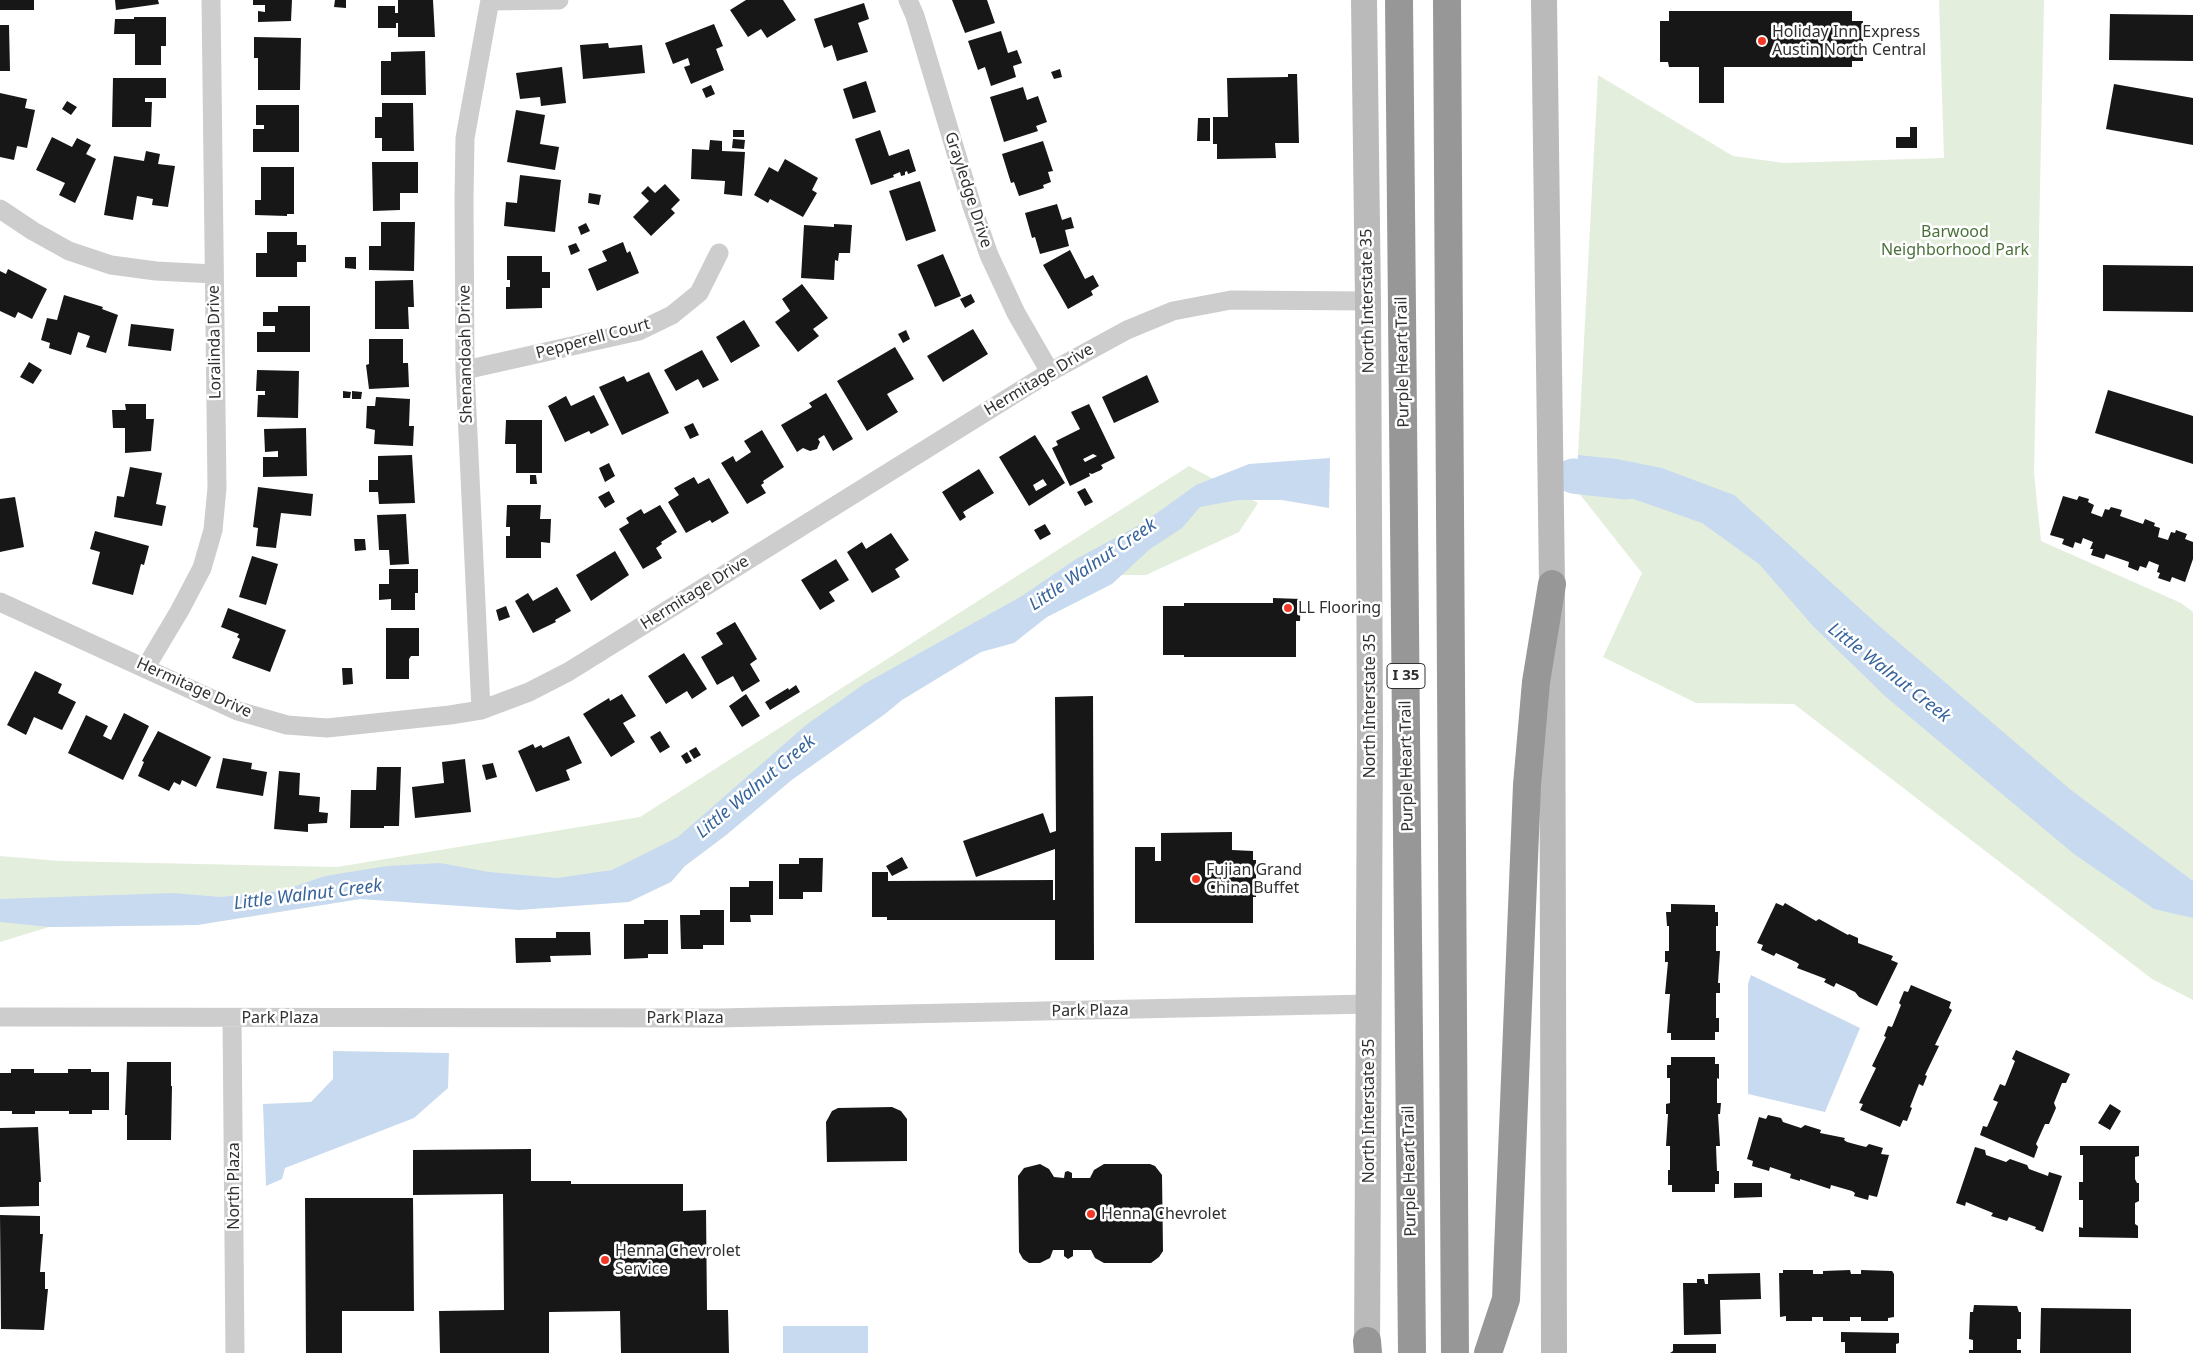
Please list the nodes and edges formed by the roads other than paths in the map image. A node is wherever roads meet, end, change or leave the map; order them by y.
1 (211, 0) edge
2 (559, 0) edge
3 (908, 0) edge
4 (1364, 0) edge
5 (1399, 0) edge
6 (1448, 0) edge
7 (1544, 0) edge
8 (490, 1) edge
9 (0, 209) edge
10 (719, 253) dead end
11 (214, 274) junction
12 (1368, 301) junction
13 (465, 370) junction
14 (1050, 372) junction
15 (1552, 584) junction
16 (0, 602) edge
17 (146, 667) junction
18 (481, 710) junction
19 (1369, 1004) junction
20 (0, 1017) edge
21 (232, 1018) junction
22 (1368, 1349) edge
23 (235, 1353) edge
24 (1412, 1353) edge
25 (1455, 1353) edge
26 (1488, 1353) edge
27 (1554, 1353) edge

1 - 11 street, Loralinda Drive
2 - 8 street
3 - 14 street, Grayledge Drive
4 - 12 main road, North Interstate 35
5 - 24 highway, Purple Heart Trail / I 35
6 - 25 highway
7 - 15 main road
8 - 13 street, Shenandoah Drive
9 - 11 street
10 - 13 street, Pepperell Court
11 - 17 street, Loralinda Drive
12 - 14 street, Hermitage Drive
12 - 19 main road, North Interstate 35
13 - 18 street, Shenandoah Drive
14 - 18 street, Hermitage Drive
15 - 26 highway
15 - 27 main road
16 - 17 street, Hermitage Drive
17 - 18 street, Hermitage Drive
19 - 21 street, Park Plaza
19 - 22 main road, North Interstate 35
20 - 21 street, Park Plaza
21 - 23 street, North Plaza

